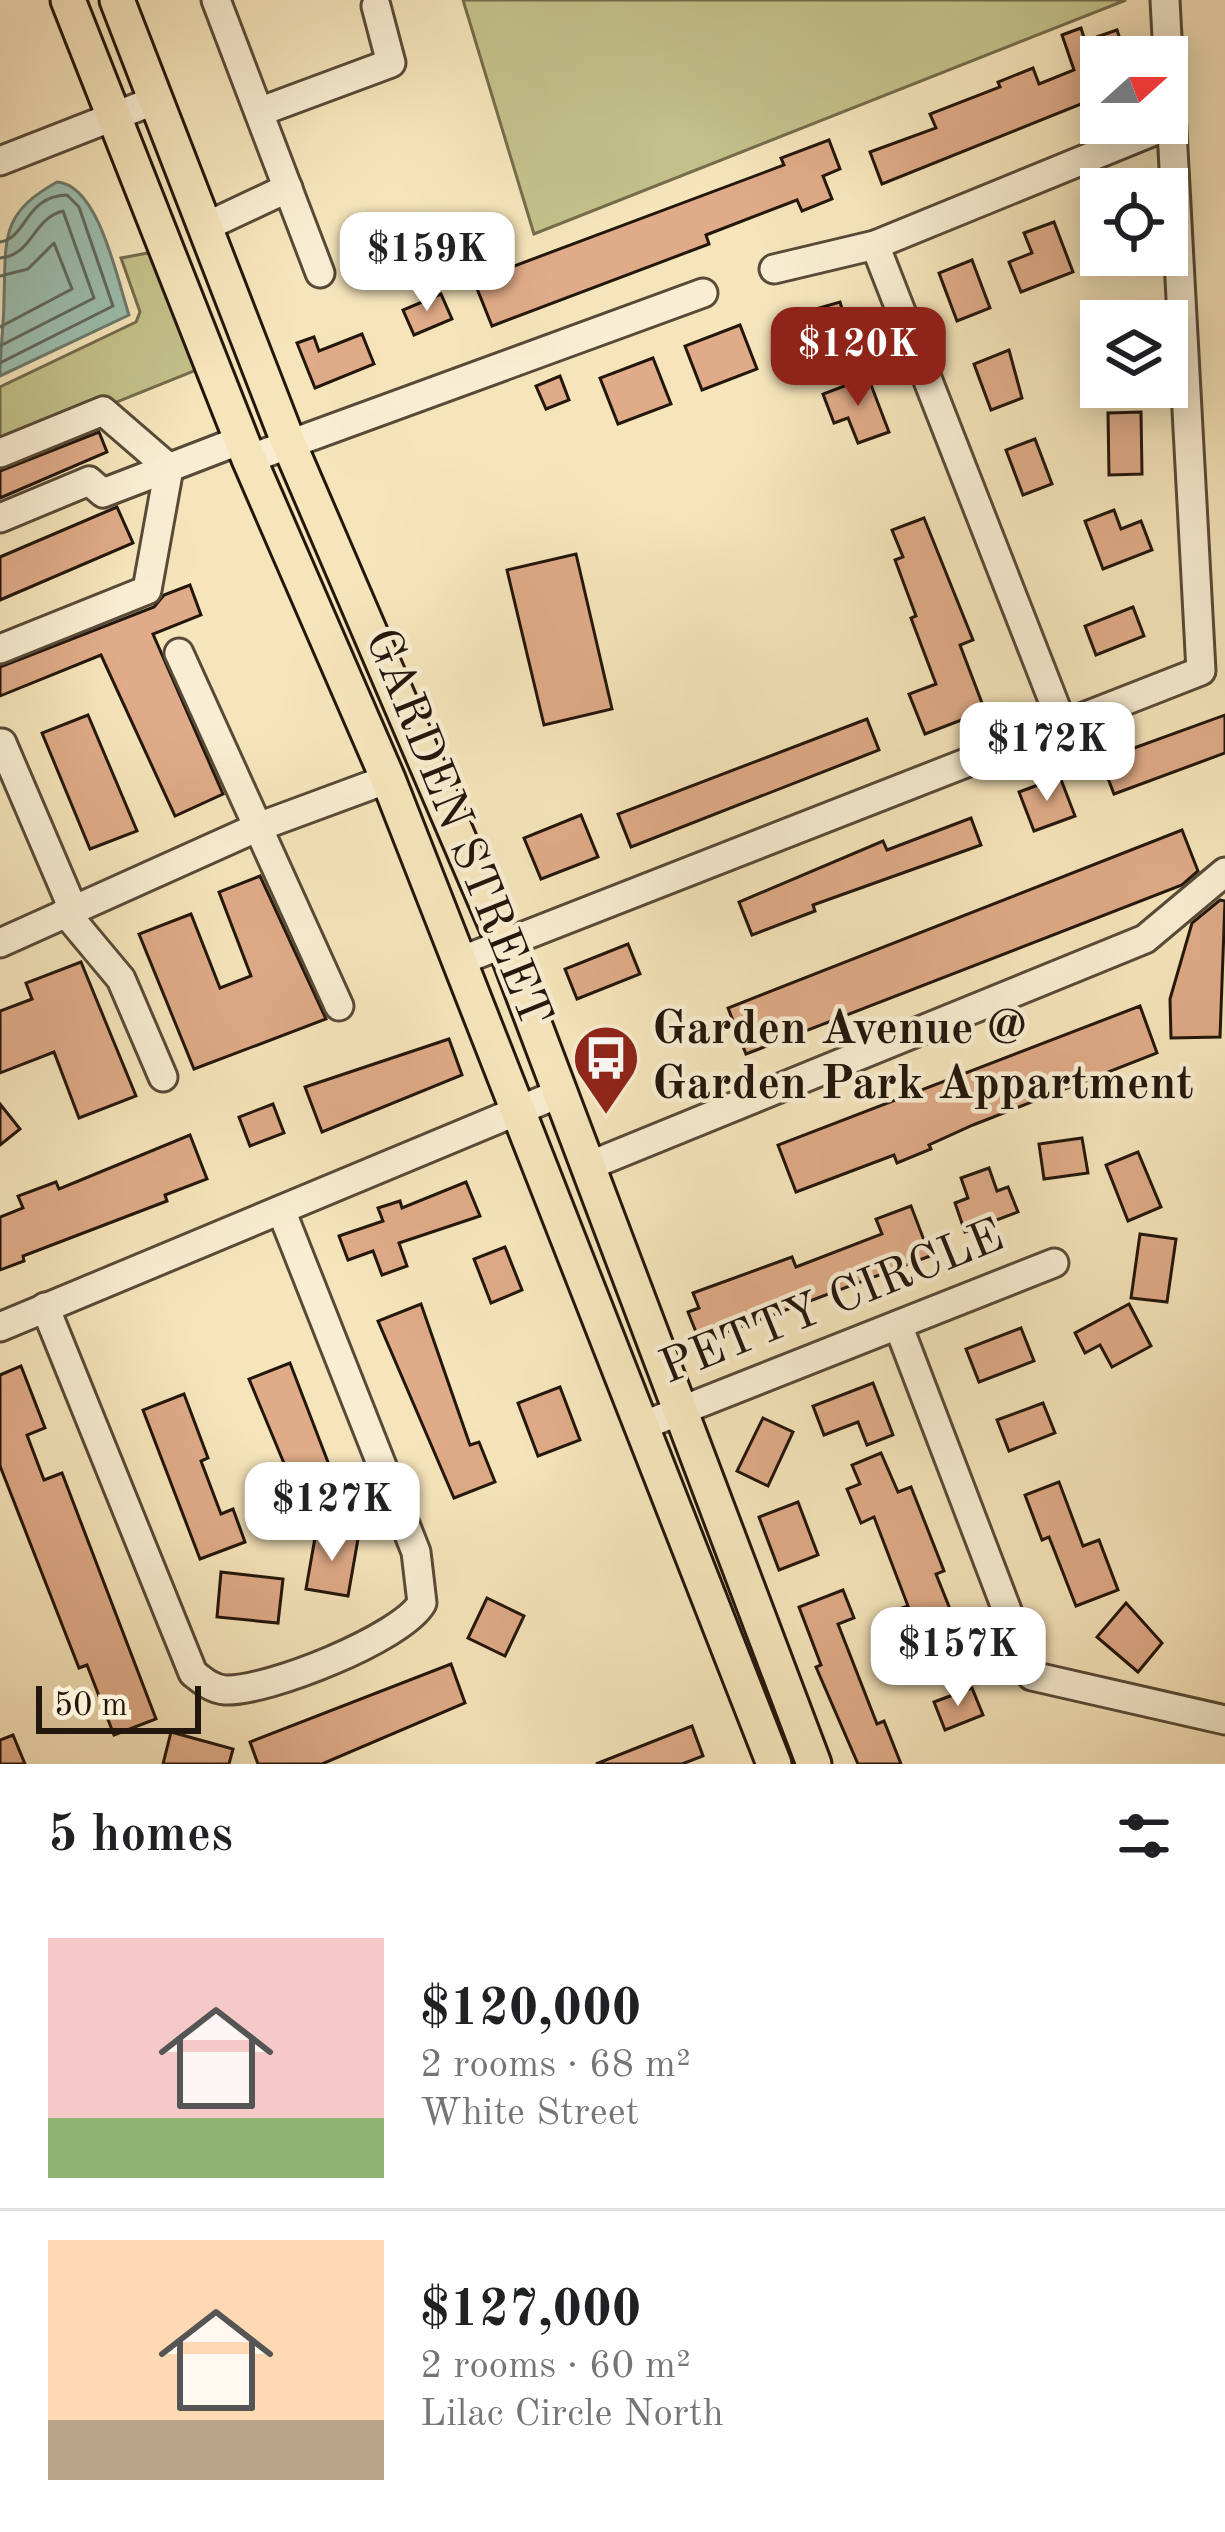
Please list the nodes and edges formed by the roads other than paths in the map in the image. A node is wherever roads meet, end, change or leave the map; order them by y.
1 (68, 0) edge
2 (117, 0) edge
3 (216, 0) edge
4 (1165, 0) edge
5 (376, 6) dead end
6 (1167, 36) edge
7 (156, 100) junction
8 (259, 112) junction
9 (113, 117) junction
10 (1123, 144) edge
11 (1174, 144) edge
12 (0, 161) edge
13 (288, 188) junction
14 (205, 227) junction
15 (874, 245) junction
16 (775, 268) dead end
17 (320, 272) dead end
18 (703, 292) dead end
19 (290, 444) junction
20 (245, 449) junction
21 (0, 453) edge
22 (170, 468) junction
23 (0, 518) edge
24 (1211, 594) edge
25 (0, 650) edge
26 (179, 653) dead end
27 (1063, 726) junction
28 (2, 742) edge
29 (388, 778) junction
30 (258, 827) junction
31 (1225, 872) edge
32 (69, 910) junction
33 (0, 943) edge
34 (504, 944) junction
35 (460, 962) junction
36 (339, 1006) dead end
37 (163, 1077) dead end
38 (558, 1094) junction
39 (520, 1108) junction
40 (586, 1167) junction
41 (280, 1210) junction
42 (1054, 1263) dead end
43 (45, 1307) junction
44 (898, 1324) junction
45 (0, 1327) edge
46 (680, 1411) junction
47 (642, 1426) junction
48 (1225, 1720) edge
49 (774, 1764) edge
50 (814, 1764) edge

1 - 9 main road, GARDEN STREET
2 - 7 main road, GARDEN STREET
3 - 8 street
4 - 6 street
5 - 8 street
7 - 9 street
7 - 14 main road, GARDEN STREET
8 - 13 street
9 - 12 street
9 - 20 main road, GARDEN STREET
10 - 15 street
11 - 24 street
13 - 14 street
13 - 17 street
14 - 19 main road, GARDEN STREET
15 - 16 street
15 - 27 street
18 - 19 street
19 - 20 street
19 - 34 main road, GARDEN STREET
20 - 22 street
20 - 29 main road, GARDEN STREET
21 - 22 street
22 - 23 street
22 - 25 street
24 - 27 street
26 - 30 street
27 - 34 street
28 - 32 street
29 - 30 street
29 - 35 main road, GARDEN STREET
30 - 32 street
30 - 36 street
31 - 40 street
32 - 33 street
32 - 37 street
34 - 35 street
34 - 38 main road, GARDEN STREET
35 - 39 main road, GARDEN STREET
38 - 39 street
38 - 40 main road, GARDEN STREET
39 - 41 street
39 - 47 main road, GARDEN STREET
40 - 46 main road, GARDEN STREET
41 - 43 street
41 - 43 street
42 - 44 street, PETTY CIRCLE
43 - 45 street
44 - 46 street, PETTY CIRCLE
44 - 48 street
46 - 47 street, PETTY CIRCLE
46 - 50 main road, GARDEN STREET
47 - 49 main road, GARDEN STREET

